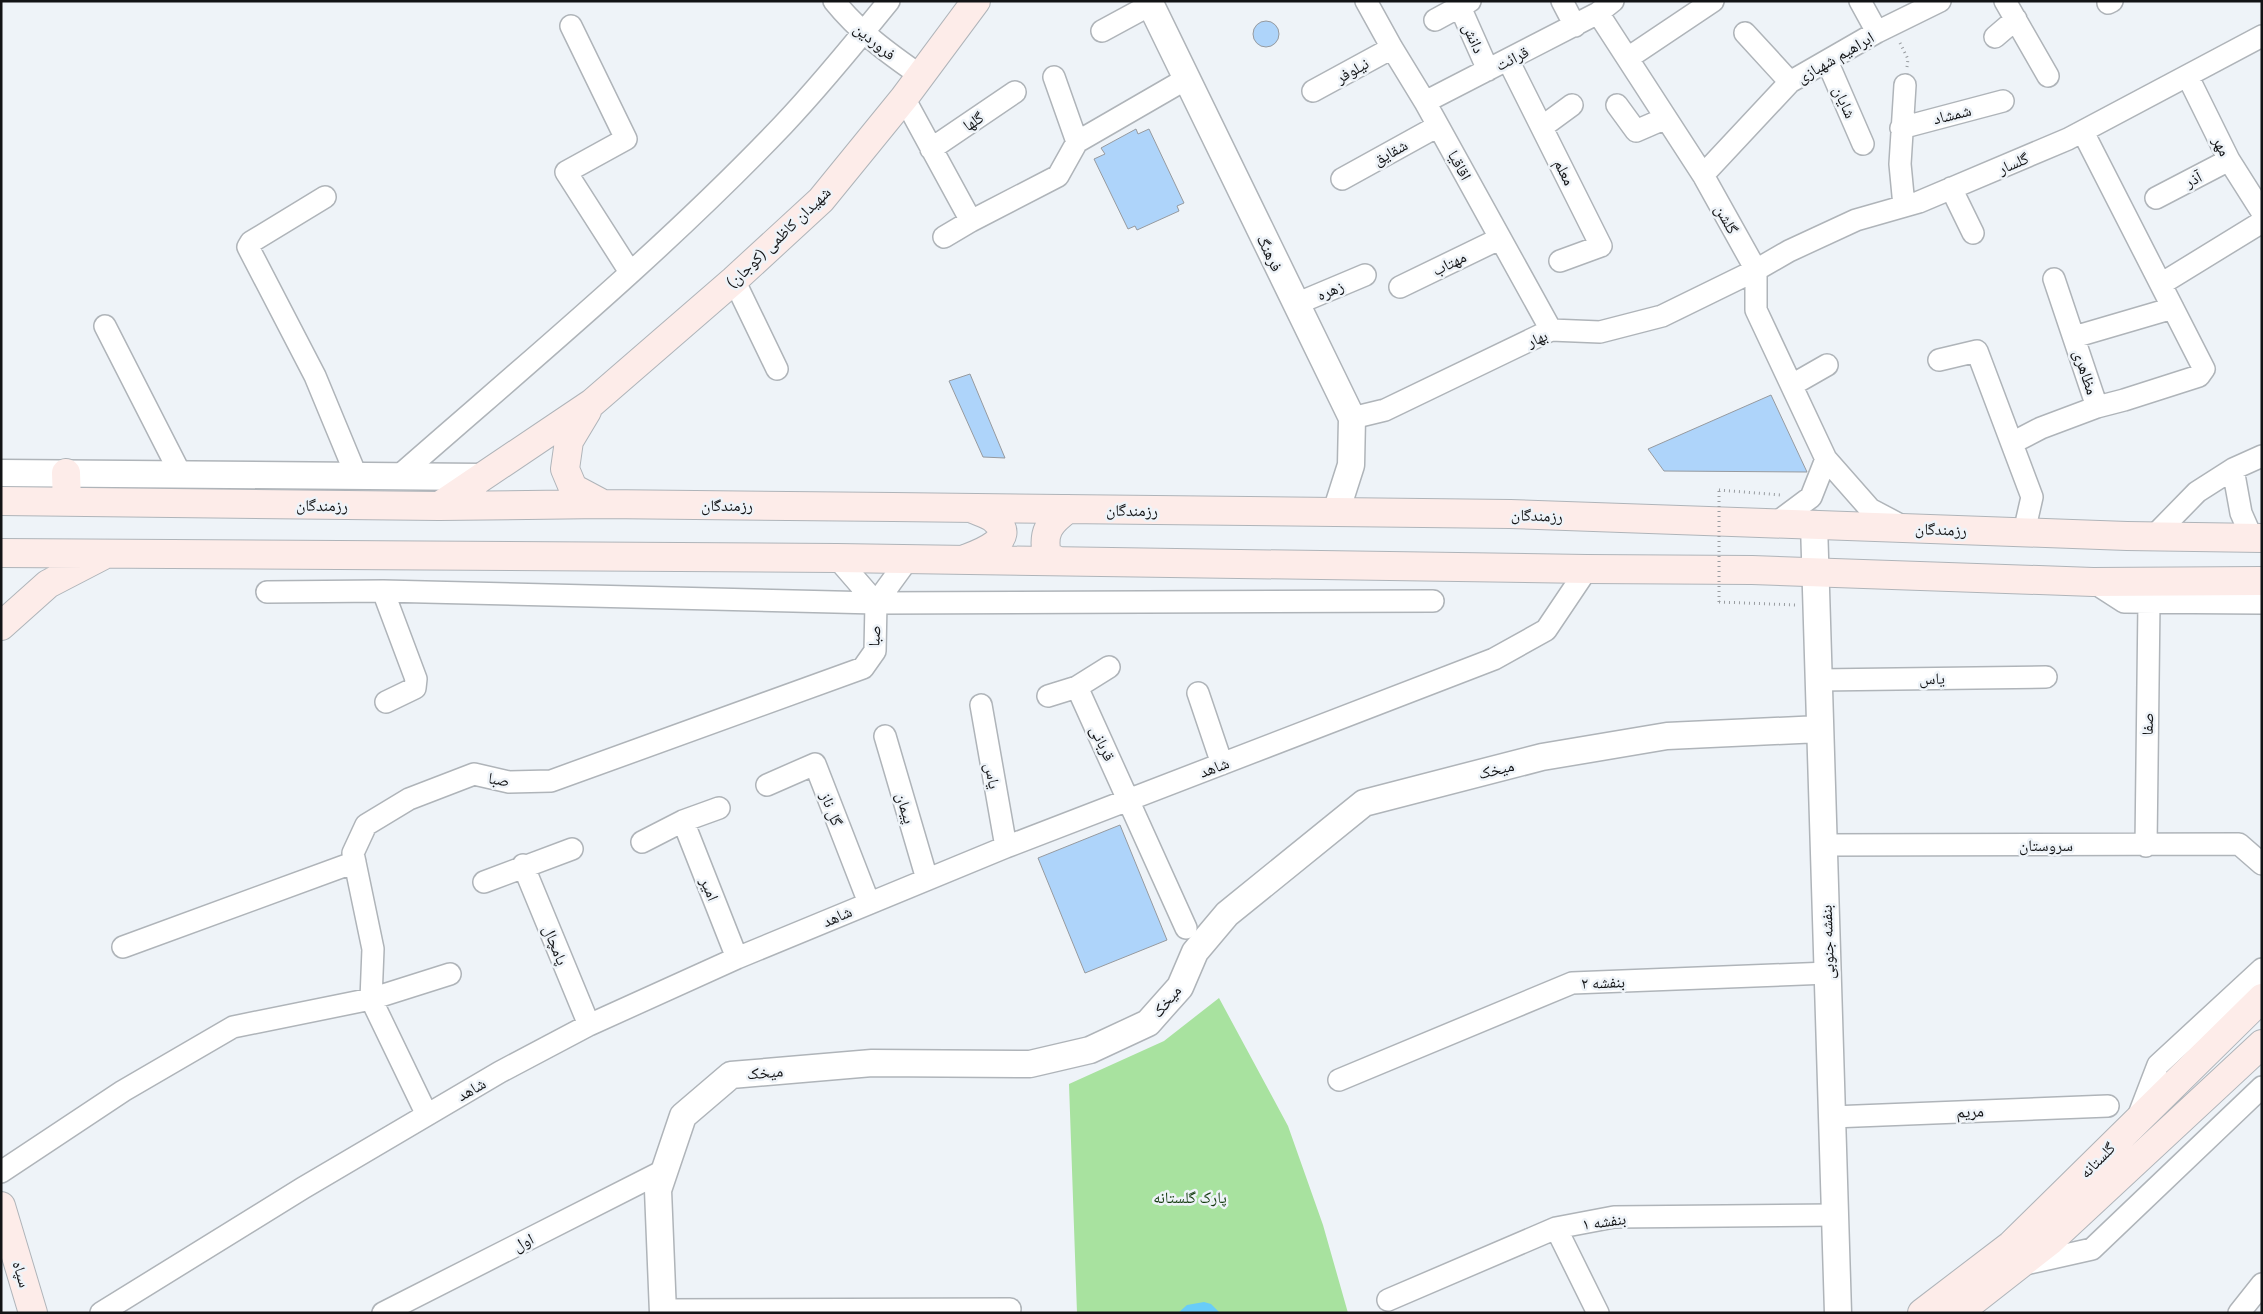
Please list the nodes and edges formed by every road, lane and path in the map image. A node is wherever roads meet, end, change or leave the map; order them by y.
1 (834, 1) edge
2 (889, 1) edge
3 (976, 1) edge
4 (1366, 1) edge
5 (1562, 1) edge
6 (1713, 1) edge
7 (1860, 1) edge
8 (1940, 1) edge
9 (1150, 3) edge
10 (1465, 4) edge
11 (1606, 7) edge
12 (2011, 10) edge
13 (1434, 20) dead end
14 (571, 26) dead end
15 (1575, 26) junction
16 (1885, 29) junction
17 (1102, 31) dead end
18 (863, 33) junction
19 (1745, 33) dead end
20 (2262, 36) edge
21 (1995, 37) dead end
22 (1392, 48) junction
23 (1628, 58) junction
24 (1508, 60) junction
25 (1827, 61) junction
26 (1488, 70) junction
27 (921, 76) junction
28 (2048, 76) dead end
29 (1054, 77) dead end
30 (2188, 77) junction
31 (1186, 80) junction
32 (1790, 82) junction
33 (1905, 86) joint
34 (1313, 91) dead end
35 (1015, 92) dead end
36 (904, 98) junction
37 (2003, 101) dead end
38 (1425, 102) junction
39 (1572, 105) dead end
40 (1617, 105) dead end
41 (1666, 118) junction
42 (1438, 126) junction
43 (1542, 127) junction
44 (1901, 128) junction
45 (2083, 132) junction
46 (1077, 142) junction
47 (1863, 144) dead end
48 (932, 149) junction
49 (2229, 160) junction
50 (1703, 175) junction
51 (1342, 179) dead end
52 (1951, 188) junction
53 (325, 197) dead end
54 (2156, 198) dead end
55 (1904, 206) junction
56 (2262, 212) edge
57 (971, 221) junction
58 (2262, 222) edge
59 (1973, 233) dead end
60 (944, 236) dead end
61 (1498, 239) junction
62 (1560, 261) dead end
63 (1756, 270) junction
64 (630, 272) junction
65 (1365, 275) dead end
66 (2054, 279) dead end
67 (734, 280) junction
68 (2161, 284) junction
69 (1400, 287) dead end
70 (1296, 304) junction
71 (2172, 308) junction
72 (105, 326) dead end
73 (1551, 330) junction
74 (2074, 337) junction
75 (1939, 360) dead end
76 (1827, 366) dead end
77 (777, 369) dead end
78 (1792, 385) junction
79 (592, 403) junction
80 (2097, 407) junction
81 (1352, 418) junction
82 (2012, 444) junction
83 (2262, 456) edge
84 (1826, 459) junction
85 (2233, 469) junction
86 (1, 472) edge
87 (66, 473) junction
88 (180, 474) junction
89 (356, 475) junction
90 (400, 475) junction
91 (481, 477) junction
92 (1811, 498) junction
93 (1, 501) edge
94 (67, 501) junction
95 (603, 504) junction
96 (439, 506) junction
97 (971, 508) junction
98 (1068, 509) junction
99 (1336, 512) junction
100 (1776, 523) junction
101 (1814, 524) junction
102 (1906, 528) junction
103 (2024, 532) junction
104 (2154, 536) junction
105 (2257, 538) edge
106 (1, 553) edge
107 (106, 554) junction
108 (837, 558) junction
109 (908, 559) junction
110 (964, 560) junction
111 (1059, 561) junction
112 (1587, 570) junction
113 (1816, 572) junction
114 (2262, 581) edge
115 (2093, 582) junction
116 (267, 592) dead end
117 (383, 592) junction
118 (1433, 601) dead end
119 (2149, 602) junction
120 (876, 603) junction
121 (2262, 603) edge
122 (1816, 606) junction
123 (1, 626) edge
124 (1109, 667) dead end
125 (2046, 677) dead end
126 (1819, 680) junction
127 (1077, 687) junction
128 (1198, 693) dead end
129 (1048, 696) dead end
130 (386, 702) dead end
131 (981, 705) dead end
132 (1820, 729) junction
133 (885, 736) dead end
134 (1222, 764) junction
135 (767, 785) dead end
136 (1129, 799) junction
137 (719, 808) dead end
138 (683, 821) junction
139 (642, 842) dead end
140 (1824, 845) junction
141 (2146, 846) junction
142 (1006, 847) junction
143 (572, 850) dead end
144 (355, 862) junction
145 (2262, 864) edge
146 (523, 866) junction
147 (927, 879) junction
148 (484, 882) dead end
149 (869, 903) junction
150 (1186, 928) dead end
151 (123, 947) dead end
152 (737, 958) junction
153 (2262, 969) edge
154 (1828, 973) junction
155 (450, 974) dead end
156 (2262, 998) edge
157 (371, 999) junction
158 (589, 1025) junction
159 (2262, 1044) edge
160 (1339, 1080) dead end
161 (2262, 1087) edge
162 (2108, 1106) dead end
163 (427, 1115) junction
164 (1832, 1117) junction
165 (2136, 1121) junction
166 (664, 1171) junction
167 (1, 1172) edge
168 (1, 1206) edge
169 (1835, 1215) junction
170 (1556, 1228) junction
171 (2018, 1266) junction
172 (2262, 1284) edge
173 (1388, 1300) dead end
174 (1010, 1309) dead end
175 (662, 1311) edge
176 (33, 1313) edge
177 (100, 1313) edge
178 (383, 1313) edge
179 (1598, 1313) edge
180 (1838, 1313) edge
181 (1922, 1313) edge
182 (1958, 1313) edge
183 (2239, 1313) edge

1 - 18 street, فروردین
2 - 18 street
3 - 27 main road, شهیدان کاظمی (کوجان)
4 - 22 street, اقاقیا
5 - 15 street
6 - 23 street
7 - 16 street
8 - 16 street, ابراهیم شهبازی
9 - 17 street
9 - 31 street, فرهنگ
10 - 13 street
10 - 26 street, دانش
11 - 15 street, قرائت
11 - 23 street, گلشن
12 - 21 street
12 - 28 street
14 - 64 street
15 - 24 street, قرائت
16 - 25 street, ابراهیم شهبازی
16 - 33 path
18 - 27 street, فروردین
18 - 64 street
19 - 32 street
20 - 30 street, گلسار
22 - 34 street, نیلوفر
22 - 38 street, اقاقیا
23 - 41 street, گلشن
24 - 26 street, قرائت
24 - 43 street, معلم
25 - 32 street, ابراهیم شهبازی
25 - 47 street, شایان
26 - 38 street, قرائت
27 - 36 main road, شهیدان کاظمی (کوجان)
29 - 46 street
30 - 45 street, گلسار
30 - 49 street, مهر
31 - 46 street
31 - 70 street, فرهنگ
32 - 50 street, ابراهیم شهبازی
33 - 44 street
35 - 48 street, گلها
36 - 48 street
36 - 67 main road, شهیدان کاظمی (کوجان)
37 - 44 street, شمشاد
38 - 42 street, اقاقیا
39 - 43 street
40 - 41 street
41 - 50 street, گلشن
42 - 51 street, شقایق
42 - 61 street, اقاقیا
43 - 62 street, معلم
44 - 55 street
45 - 52 street, گلسار
45 - 68 street
46 - 57 street
48 - 57 street
49 - 54 street, آذر
49 - 56 street, مهر
50 - 63 street, گلشن
52 - 55 street, گلسار
52 - 59 street
53 - 89 street
55 - 63 street, گلسار
57 - 60 street
58 - 68 street
61 - 69 street, مهتاب
61 - 73 street, اقاقیا
63 - 73 street, بهار
63 - 78 street, گلشن
64 - 90 street
65 - 70 street, زهره
66 - 74 street, مظاهری
67 - 77 street
67 - 79 main road, شهیدان کاظمی (کوجان)
68 - 71 street
70 - 81 street, فرهنگ
71 - 74 street
71 - 80 street
72 - 88 street
73 - 81 street, بهار
74 - 80 street, مظاهری
75 - 82 street
76 - 78 street
78 - 84 street, گلشن
79 - 91 main road
79 - 95 main road
80 - 82 street, مظاهری
81 - 99 street, فرهنگ
82 - 103 street
83 - 85 street
84 - 92 street
84 - 102 street, گلشن
85 - 104 street
85 - 105 street
86 - 87 street
87 - 88 street
87 - 94 main road
88 - 89 street
89 - 90 street
90 - 91 street
91 - 96 main road
92 - 100 street
92 - 122 path, bridge
93 - 94 main road, رزمندگان
94 - 96 main road, رزمندگان
95 - 96 main road, رزمندگان
95 - 97 main road, رزمندگان
97 - 98 main road, رزمندگان
97 - 110 main road
98 - 99 main road, رزمندگان
98 - 111 main road
99 - 100 main road, رزمندگان
100 - 101 main road, رزمندگان
101 - 102 main road, رزمندگان
101 - 113 street, بنفشه جنوبی
102 - 103 main road, رزمندگان
103 - 104 main road, رزمندگان
104 - 105 main road, رزمندگان
106 - 107 main road
107 - 108 main road
107 - 123 main road
108 - 109 main road
108 - 120 street, صبا
109 - 110 main road
109 - 120 street, صبا
110 - 111 main road
111 - 112 main road
112 - 113 main road
112 - 134 street, شاهد
113 - 115 main road
113 - 122 street, بنفشه جنوبی
114 - 115 main road
115 - 119 street
116 - 117 street
117 - 120 street
117 - 130 street
118 - 120 street
119 - 121 street
119 - 141 street, صفا
120 - 144 street, صبا
122 - 126 street, بنفشه جنوبی
124 - 127 street
125 - 126 street, یاس
126 - 132 street, بنفشه جنوبی
127 - 129 street
127 - 136 street, قربانی
128 - 134 street
131 - 142 street, یاس
132 - 140 street, بنفشه جنوبی
132 - 166 street, میخک
133 - 147 street, پیمان
134 - 136 street, شاهد
135 - 149 street, گل ناز
136 - 142 street, شاهد
136 - 150 street, قربانی
137 - 138 street
138 - 139 street
138 - 152 street, امیر
140 - 141 street, سروستان
140 - 154 street, بنفشه جنوبی
141 - 145 street, سروستان
142 - 147 street, شاهد
143 - 146 street
144 - 151 street
144 - 157 street, صبا
146 - 148 street
146 - 158 street, پامچال
147 - 149 street, شاهد
149 - 152 street, شاهد
152 - 158 street, شاهد
153 - 165 street
154 - 160 street, بنفشه ۲
154 - 164 street, بنفشه جنوبی
155 - 157 street
156 - 165 main road, گلستانه
157 - 163 street, صبا
157 - 167 street
158 - 163 street, شاهد
159 - 171 main road, گلستانه
161 - 171 street
162 - 164 street, مریم
163 - 177 street, شاهد
164 - 169 street, بنفشه جنوبی
165 - 181 main road, گلستانه
166 - 175 street, میخک
166 - 178 street, اول
168 - 176 main road, سپاه
169 - 170 street, بنفشه ۱
169 - 180 street, بنفشه جنوبی
170 - 173 street, بنفشه ۱
170 - 179 street
171 - 182 main road, گلستانه
172 - 183 street
174 - 175 street

